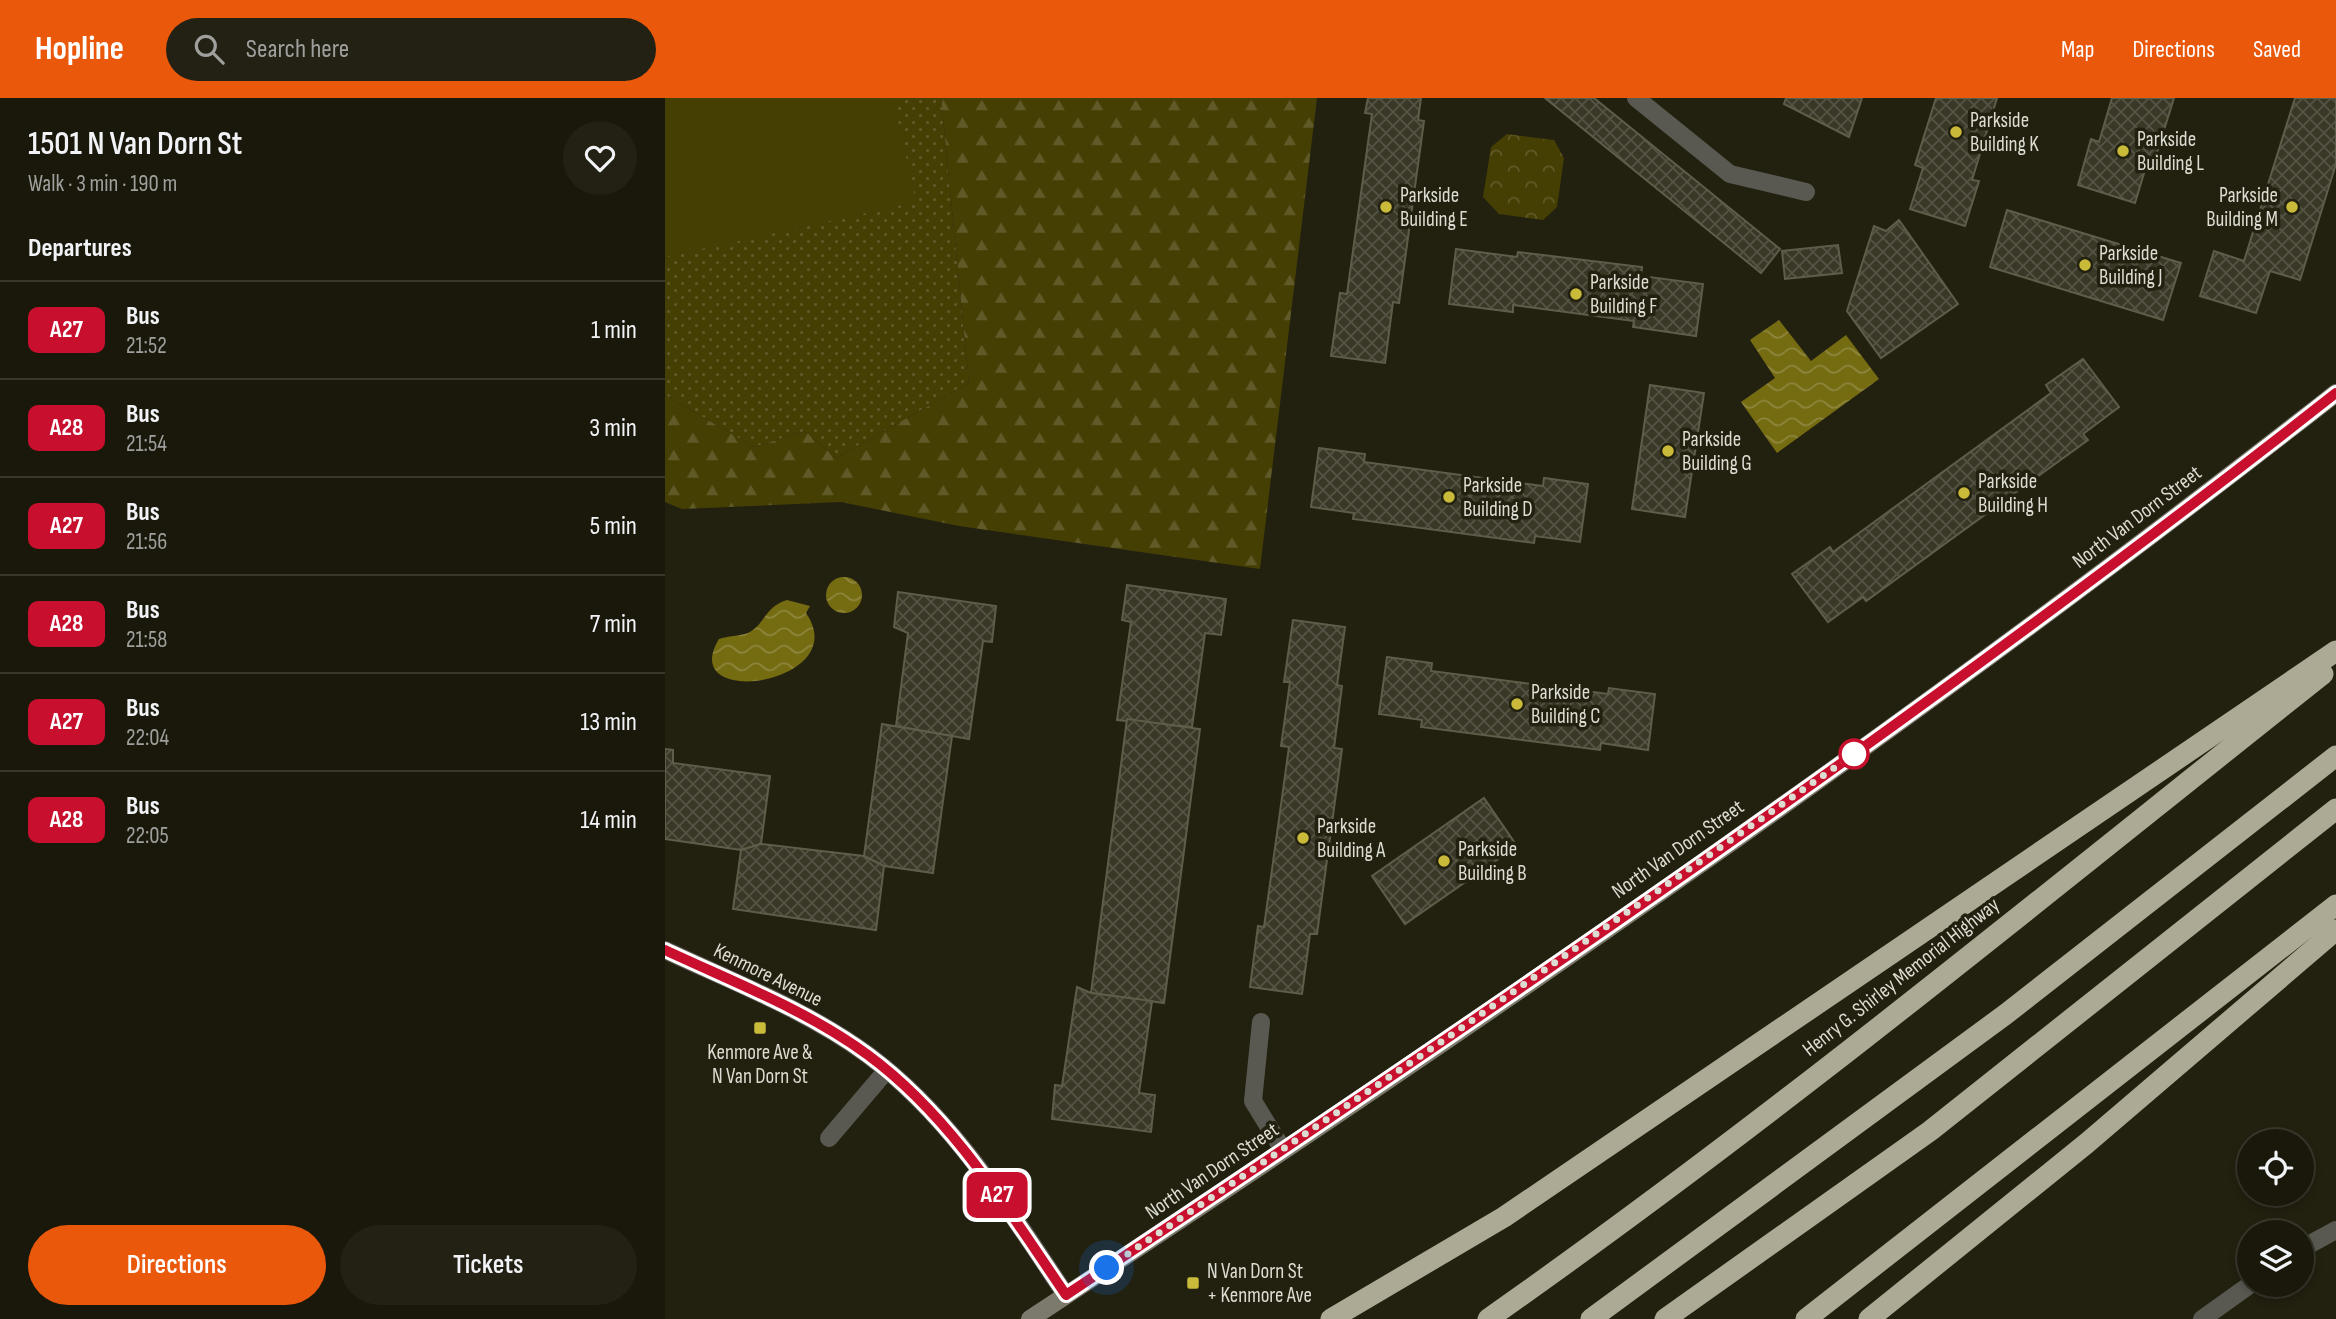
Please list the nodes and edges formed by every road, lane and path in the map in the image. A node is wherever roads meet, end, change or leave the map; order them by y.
1 (1636, 98) edge
2 (1806, 192) dead end
3 (2336, 393) edge
4 (2336, 650) edge
5 (2336, 664) edge
6 (2336, 755) edge
7 (2336, 809) edge
8 (2336, 905) edge
9 (2336, 930) edge
10 (665, 950) edge
11 (1261, 1022) dead end
12 (886, 1071) junction
13 (829, 1138) dead end
14 (1283, 1150) junction
15 (2336, 1230) edge
16 (2314, 1242) edge
17 (2237, 1294) edge
18 (1066, 1295) junction
19 (1030, 1319) edge
20 (1331, 1319) edge
21 (1488, 1319) edge
22 (1591, 1319) edge
23 (1665, 1319) edge
24 (1806, 1319) edge
25 (1869, 1319) edge
26 (2201, 1319) edge

1 - 2 street
3 - 14 main road, North Van Dorn Street
4 - 20 highway
5 - 21 highway, Henry G. Shirley Memorial Highway
6 - 22 highway
7 - 23 highway
8 - 24 highway
9 - 25 highway
10 - 12 street, Kenmore Avenue
11 - 14 street
12 - 13 street
12 - 18 street, Kenmore Avenue
14 - 18 main road, North Van Dorn Street
15 - 16 street
17 - 26 street
18 - 19 main road, North Van Dorn Street

